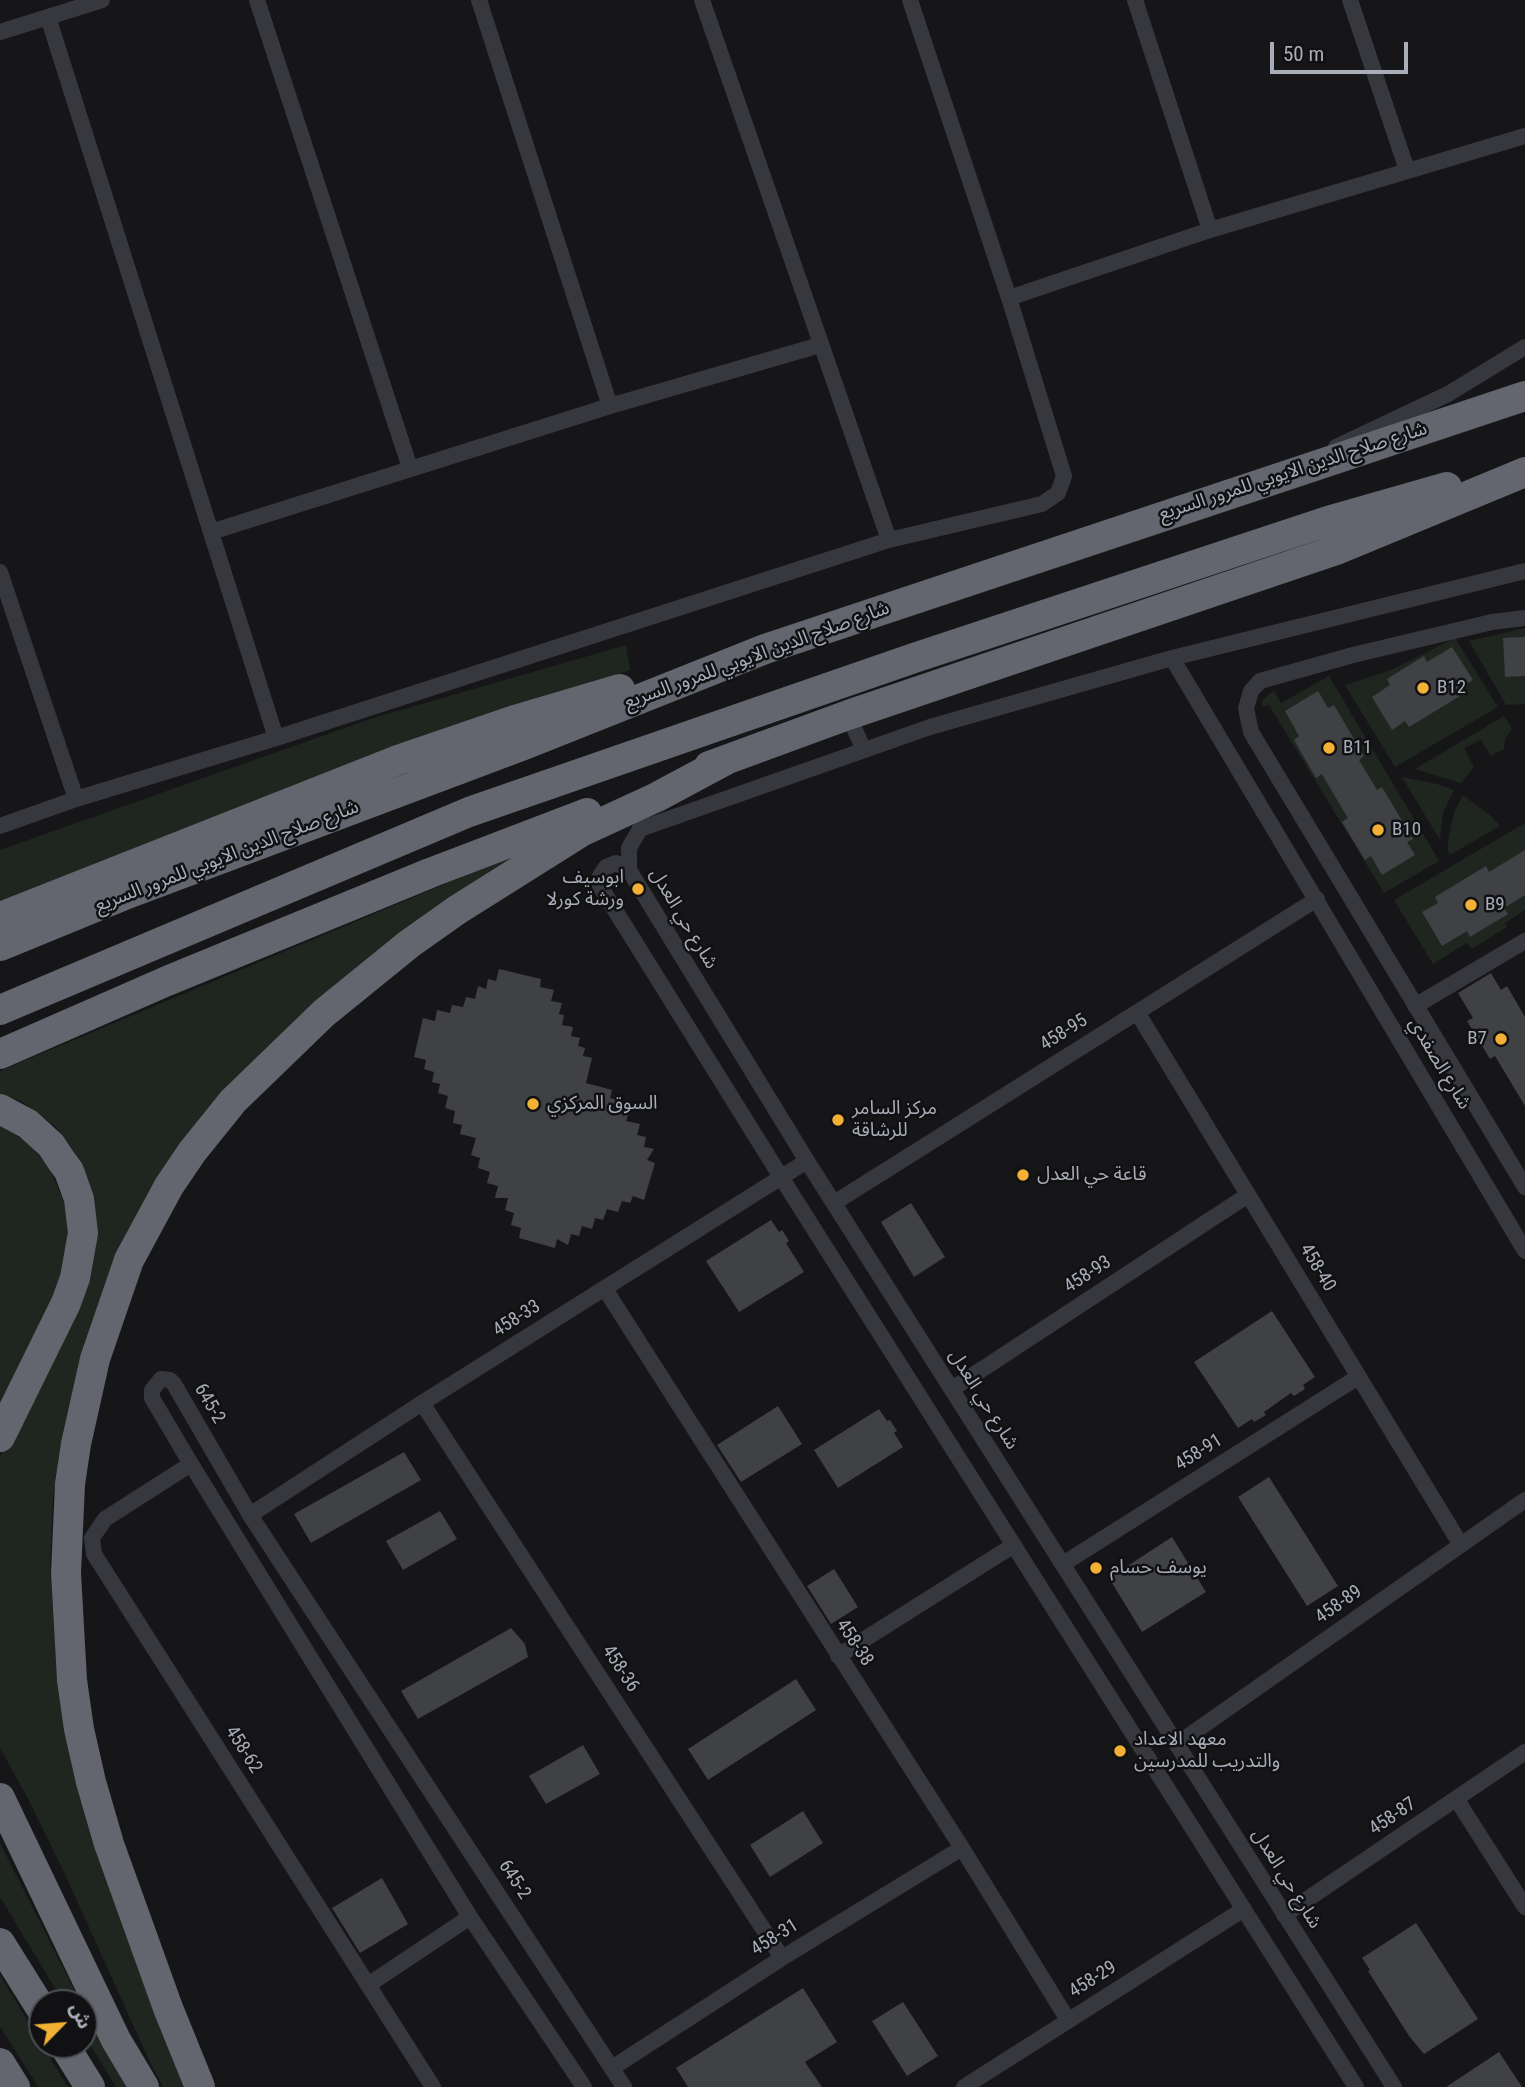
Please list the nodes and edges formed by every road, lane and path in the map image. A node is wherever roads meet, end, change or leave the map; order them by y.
1 (102, 0) edge
2 (257, 0) edge
3 (479, 0) edge
4 (702, 0) edge
5 (910, 0) edge
6 (1135, 0) edge
7 (1350, 0) edge
8 (48, 17) junction
9 (0, 32) edge
10 (1525, 136) edge
11 (1407, 170) junction
12 (1210, 230) junction
13 (1009, 298) junction
14 (820, 345) junction
15 (1525, 347) edge
16 (1525, 396) edge
17 (610, 406) junction
18 (1525, 464) edge
19 (410, 468) junction
20 (1306, 468) junction
21 (1525, 472) edge
22 (211, 533) junction
23 (889, 540) junction
24 (1525, 571) edge
25 (0, 572) edge
26 (5, 607) edge
27 (1525, 618) edge
28 (765, 649) junction
29 (1172, 658) junction
30 (848, 715) junction
31 (276, 738) junction
32 (864, 750) junction
33 (726, 760) junction
34 (76, 799) junction
35 (0, 826) edge
36 (629, 870) junction
37 (1317, 899) junction
38 (0, 917) edge
39 (1525, 942) edge
40 (0, 946) edge
41 (1415, 1006) junction
42 (0, 1010) edge
43 (1137, 1012) junction
44 (0, 1054) edge
45 (0, 1109) edge
46 (807, 1161) junction
47 (781, 1177) junction
48 (1525, 1187) edge
49 (1248, 1195) junction
50 (834, 1203) junction
51 (1525, 1251) edge
52 (605, 1289) junction
53 (1358, 1377) junction
54 (952, 1390) junction
55 (422, 1403) junction
56 (0, 1437) edge
57 (191, 1464) junction
58 (240, 1499) junction
59 (1525, 1500) edge
60 (220, 1513) junction
61 (250, 1515) junction
62 (1014, 1545) junction
63 (1461, 1545) junction
64 (1063, 1564) junction
65 (838, 1656) junction
66 (1177, 1744) junction
67 (1525, 1752) edge
68 (0, 1798) edge
69 (1457, 1800) junction
70 (962, 1848) junction
71 (1525, 1907) edge
72 (1244, 1909) junction
73 (1284, 1915) junction
74 (470, 1917) junction
75 (0, 1943) edge
76 (782, 1958) junction
77 (368, 1985) junction
78 (29, 1989) edge
79 (1068, 2020) junction
80 (73, 2059) edge
81 (0, 2063) edge
82 (612, 2068) junction
83 (1354, 2086) edge
84 (15, 2087) edge
85 (90, 2087) edge
86 (144, 2087) edge
87 (200, 2087) edge
88 (433, 2087) edge
89 (584, 2087) edge
90 (624, 2087) edge
91 (964, 2087) edge
92 (1394, 2087) edge

1 - 8 street
2 - 19 street
3 - 17 street
4 - 14 street
5 - 13 street
6 - 12 street
7 - 11 street
8 - 9 street
8 - 22 street
10 - 11 street
11 - 12 street
12 - 13 street
13 - 23 street
14 - 17 street
14 - 23 street
15 - 20 street
16 - 20 highway, شارع صلاح الدين الايوبي للمرور السريع
17 - 19 street
18 - 42 highway
19 - 22 street
20 - 28 highway, شارع صلاح الدين الايوبي للمرور السريع
21 - 30 highway
22 - 31 street
23 - 31 street
24 - 29 street
25 - 26 street
26 - 34 street
27 - 41 street
28 - 38 highway
28 - 40 highway, شارع صلاح الدين الايوبي للمرور السريع
29 - 32 street
29 - 37 street, شارع الصفدي
30 - 32 street
30 - 33 highway
31 - 34 street
32 - 36 street
33 - 44 highway
33 - 87 highway
34 - 35 street
36 - 46 street, شارع حي العدل
36 - 47 street, شارع حي العدل
37 - 43 street, 458-95
37 - 51 street, شارع الصفدي
39 - 41 street
41 - 48 street
43 - 49 street, 458-40
43 - 50 street, 458-95
45 - 56 highway
46 - 47 street, 458-33
46 - 50 street, شارع حي العدل
47 - 52 street, 458-33
47 - 62 street, شارع حي العدل
49 - 53 street, 458-40
49 - 54 street, 458-93
50 - 54 street, شارع حي العدل
52 - 55 street, 458-33
52 - 65 street, 458-38
53 - 63 street, 458-40
53 - 64 street, 458-91
54 - 64 street, شارع حي العدل
55 - 61 street, 458-33
55 - 76 street, 458-36
57 - 58 street, 645-2
57 - 60 street, 645-2
57 - 77 street, 458-62
58 - 60 street
58 - 61 street, 645-2
59 - 63 street, 458-89
60 - 74 street, 645-2
61 - 82 street, 645-2
62 - 65 street
62 - 72 street, شارع حي العدل
63 - 66 street, 458-89
64 - 66 street, شارع حي العدل
65 - 70 street, 458-38
66 - 73 street, شارع حي العدل
67 - 69 street, 458-87
68 - 86 highway
69 - 71 street
69 - 73 street, 458-87
70 - 76 street, 458-31
70 - 79 street, 458-38
72 - 79 street, 458-29
72 - 83 street, شارع حي العدل
73 - 92 street, شارع حي العدل
74 - 77 street
74 - 89 street, 645-2
75 - 78 highway
76 - 82 street, 458-31
77 - 88 street, 458-62
79 - 91 street, 458-29
80 - 85 highway
81 - 84 highway
82 - 90 street, 645-2

